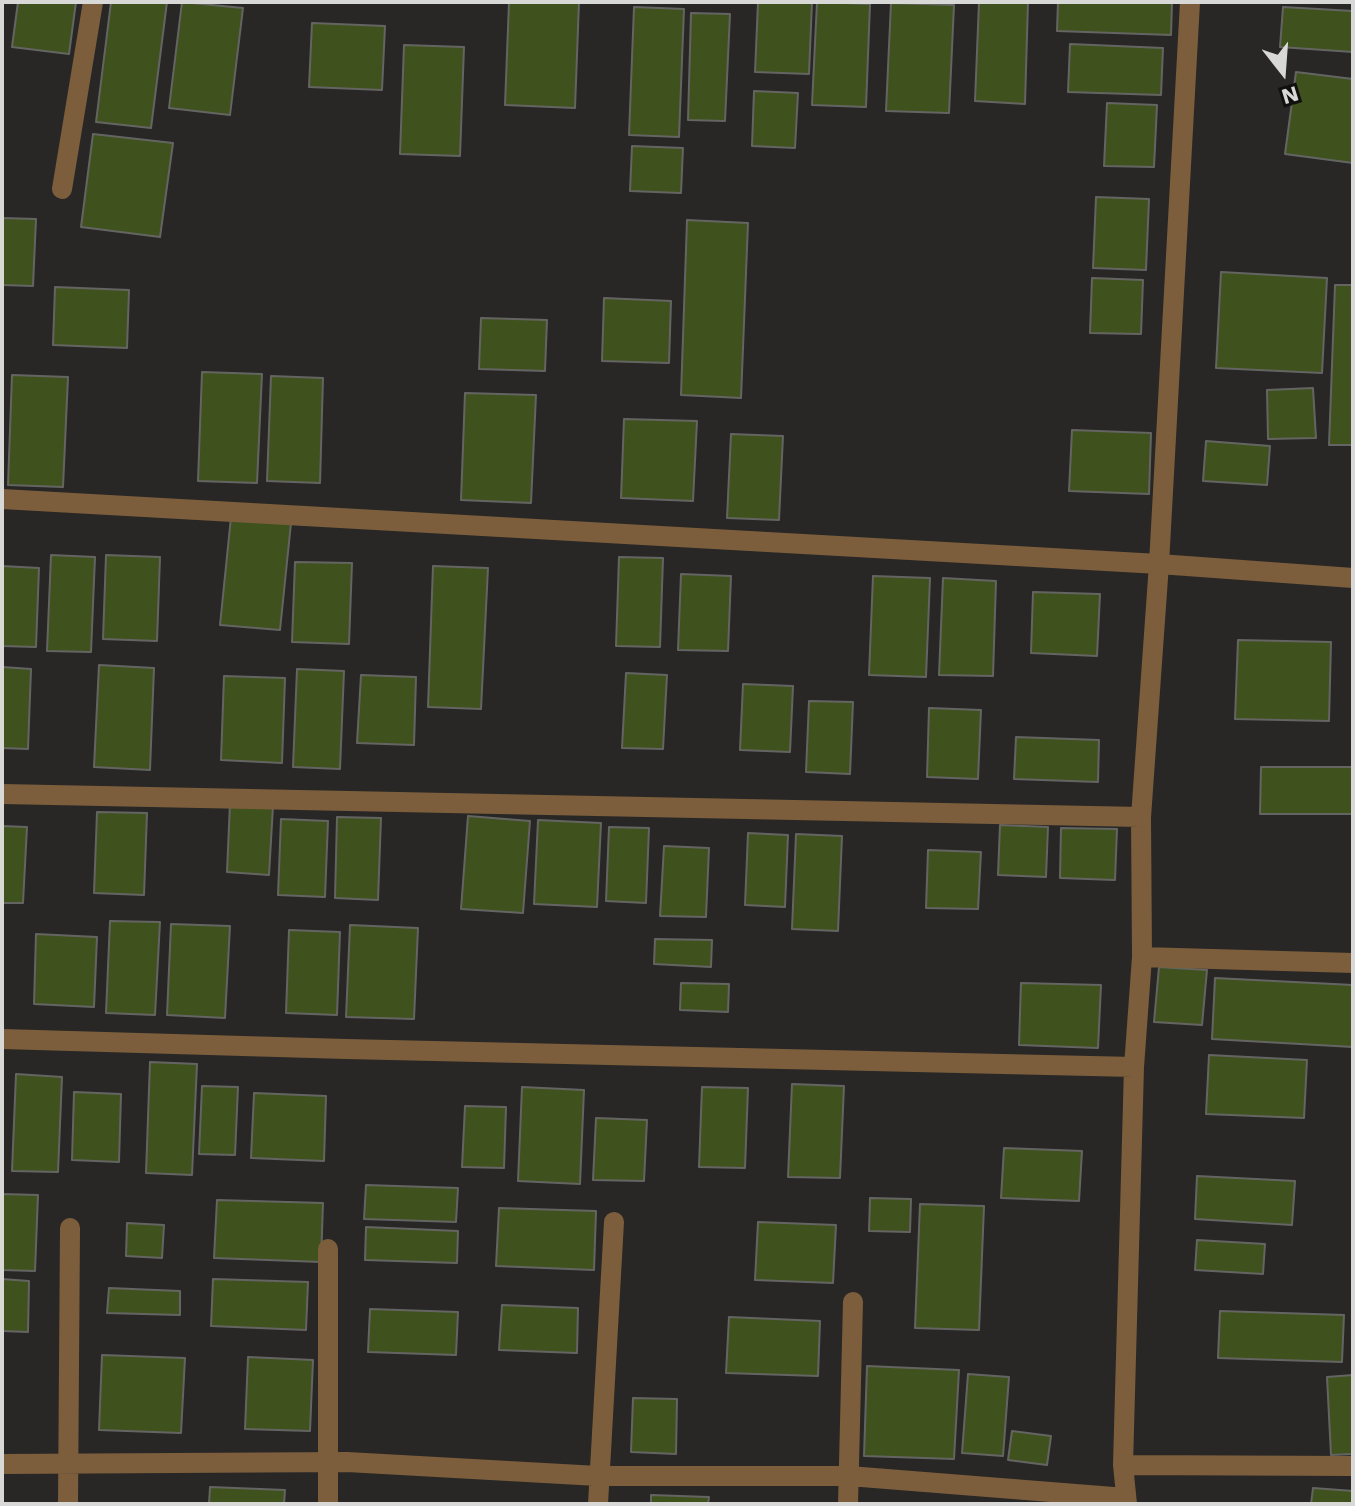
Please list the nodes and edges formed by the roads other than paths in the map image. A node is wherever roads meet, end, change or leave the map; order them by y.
1 (93, 2) edge
2 (1190, 2) edge
3 (62, 189) dead end
4 (2, 499) edge
5 (1159, 564) junction
6 (1353, 578) edge
7 (2, 794) edge
8 (1141, 817) junction
9 (1142, 957) junction
10 (1353, 963) edge
11 (2, 1039) edge
12 (1134, 1067) junction
13 (614, 1222) dead end
14 (70, 1228) dead end
15 (328, 1249) dead end
16 (853, 1302) dead end
17 (329, 1462) junction
18 (2, 1464) edge
19 (69, 1464) junction
20 (1123, 1465) junction
21 (1353, 1466) edge
22 (598, 1476) junction
23 (849, 1476) junction
24 (1126, 1501) edge
25 (68, 1504) edge
26 (328, 1504) edge
27 (598, 1504) edge
28 (848, 1504) edge

1 - 3 street
2 - 5 street
4 - 5 street
5 - 6 street
5 - 8 street
7 - 8 street
8 - 9 street
9 - 10 street
9 - 12 street
11 - 12 street
12 - 20 street
13 - 22 street
14 - 19 street
15 - 17 street
16 - 23 street
17 - 19 street
17 - 22 street
17 - 26 street
18 - 19 street
19 - 25 street
20 - 21 street
20 - 24 street
22 - 23 street
22 - 27 street
23 - 24 street
23 - 28 street

